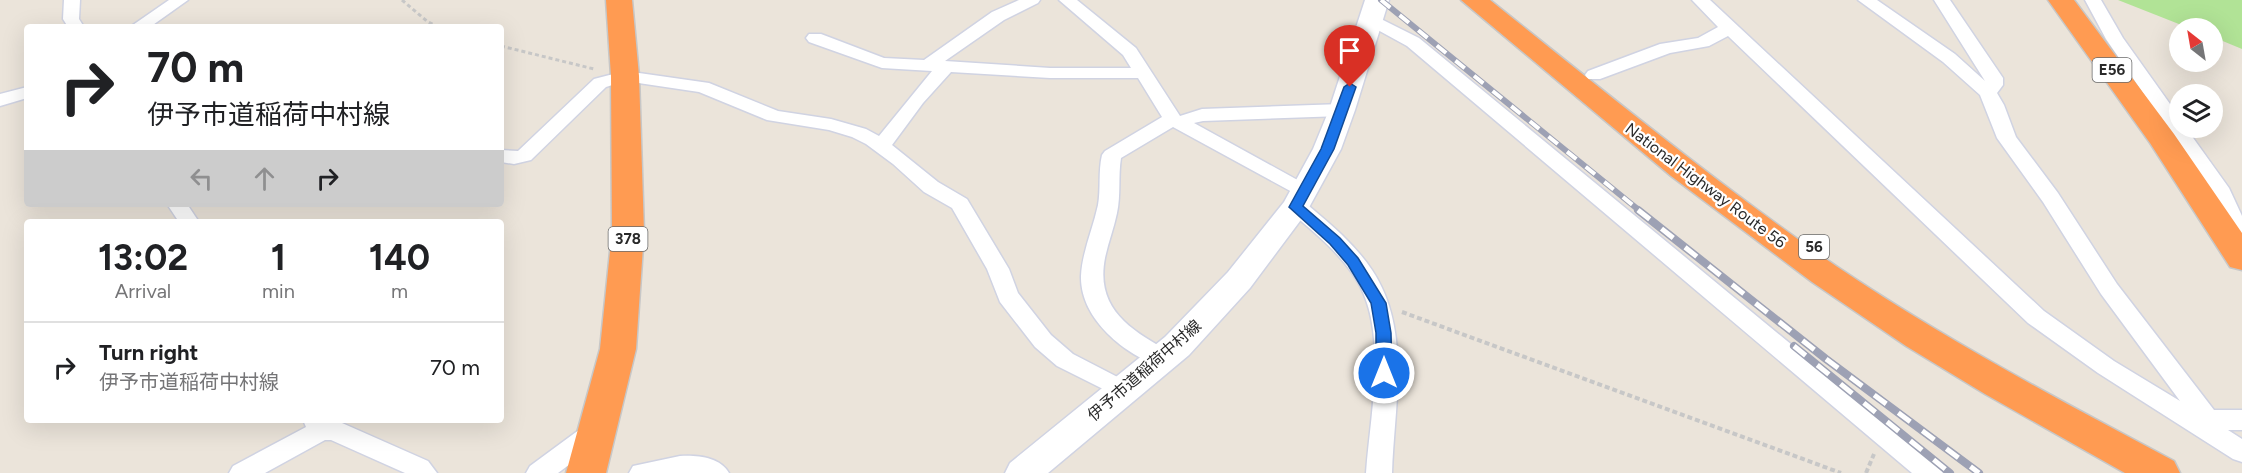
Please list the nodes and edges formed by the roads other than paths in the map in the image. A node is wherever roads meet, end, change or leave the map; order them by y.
1 (72, 0) edge
2 (180, 0) edge
3 (619, 0) edge
4 (1032, 0) edge
5 (1067, 0) edge
6 (1474, 0) edge
7 (1502, 0) edge
8 (1700, 0) edge
9 (1866, 0) edge
10 (1942, 0) edge
11 (2046, 0) edge
12 (2061, 0) edge
13 (2093, 0) edge
14 (1371, 7) edge
15 (74, 24) edge
16 (143, 24) edge
17 (1729, 28) junction
18 (815, 38) dead end
19 (927, 66) junction
20 (946, 67) junction
21 (1145, 73) junction
22 (1594, 75) junction
23 (625, 76) junction
24 (1987, 92) junction
25 (24, 93) edge
26 (0, 100) edge
27 (1342, 110) junction
28 (1175, 121) junction
29 (2163, 140) junction
30 (881, 146) junction
31 (504, 157) edge
32 (1301, 200) junction
33 (2242, 231) edge
34 (2242, 259) edge
35 (1162, 358) junction
36 (1123, 390) junction
37 (2208, 420) junction
38 (2242, 420) edge
39 (318, 426) edge
40 (2074, 428) junction
41 (597, 431) junction
42 (2233, 447) edge
43 (242, 473) edge
44 (424, 473) edge
45 (539, 473) edge
46 (586, 473) edge
47 (642, 473) edge
48 (716, 473) edge
49 (1023, 473) edge
50 (1379, 473) edge
51 (1930, 473) edge
52 (2160, 473) edge

1 - 15 street
2 - 16 street
3 - 23 highway, 378
4 - 19 street
5 - 21 street
6 - 40 highway, National Highway Route 56 / 56
7 - 22 highway, National Highway Route 56 / 56
8 - 17 street
9 - 24 street
10 - 24 street
11 - 29 highway
12 - 29 highway, E56
13 - 33 street
14 - 27 street, 伊予市道稲荷中村線
14 - 51 street
17 - 22 street
17 - 42 street
18 - 19 street
19 - 20 street
20 - 21 street
20 - 30 street
21 - 28 street
22 - 40 highway, National Highway Route 56 / 56
23 - 30 street
23 - 31 street
23 - 41 highway, 378
24 - 37 street
25 - 26 street
27 - 28 street
27 - 32 street, 伊予市道稲荷中村線
28 - 32 street
28 - 35 street
29 - 34 highway, E56
30 - 36 street
32 - 35 street, 伊予市道稲荷中村線
32 - 50 street
35 - 36 street, 伊予市道稲荷中村線
36 - 49 street, 伊予市道稲荷中村線
37 - 38 street
37 - 42 street
39 - 43 street
39 - 44 street
40 - 52 highway, National Highway Route 56 / 56
41 - 45 street
41 - 46 highway, 378
47 - 48 street

